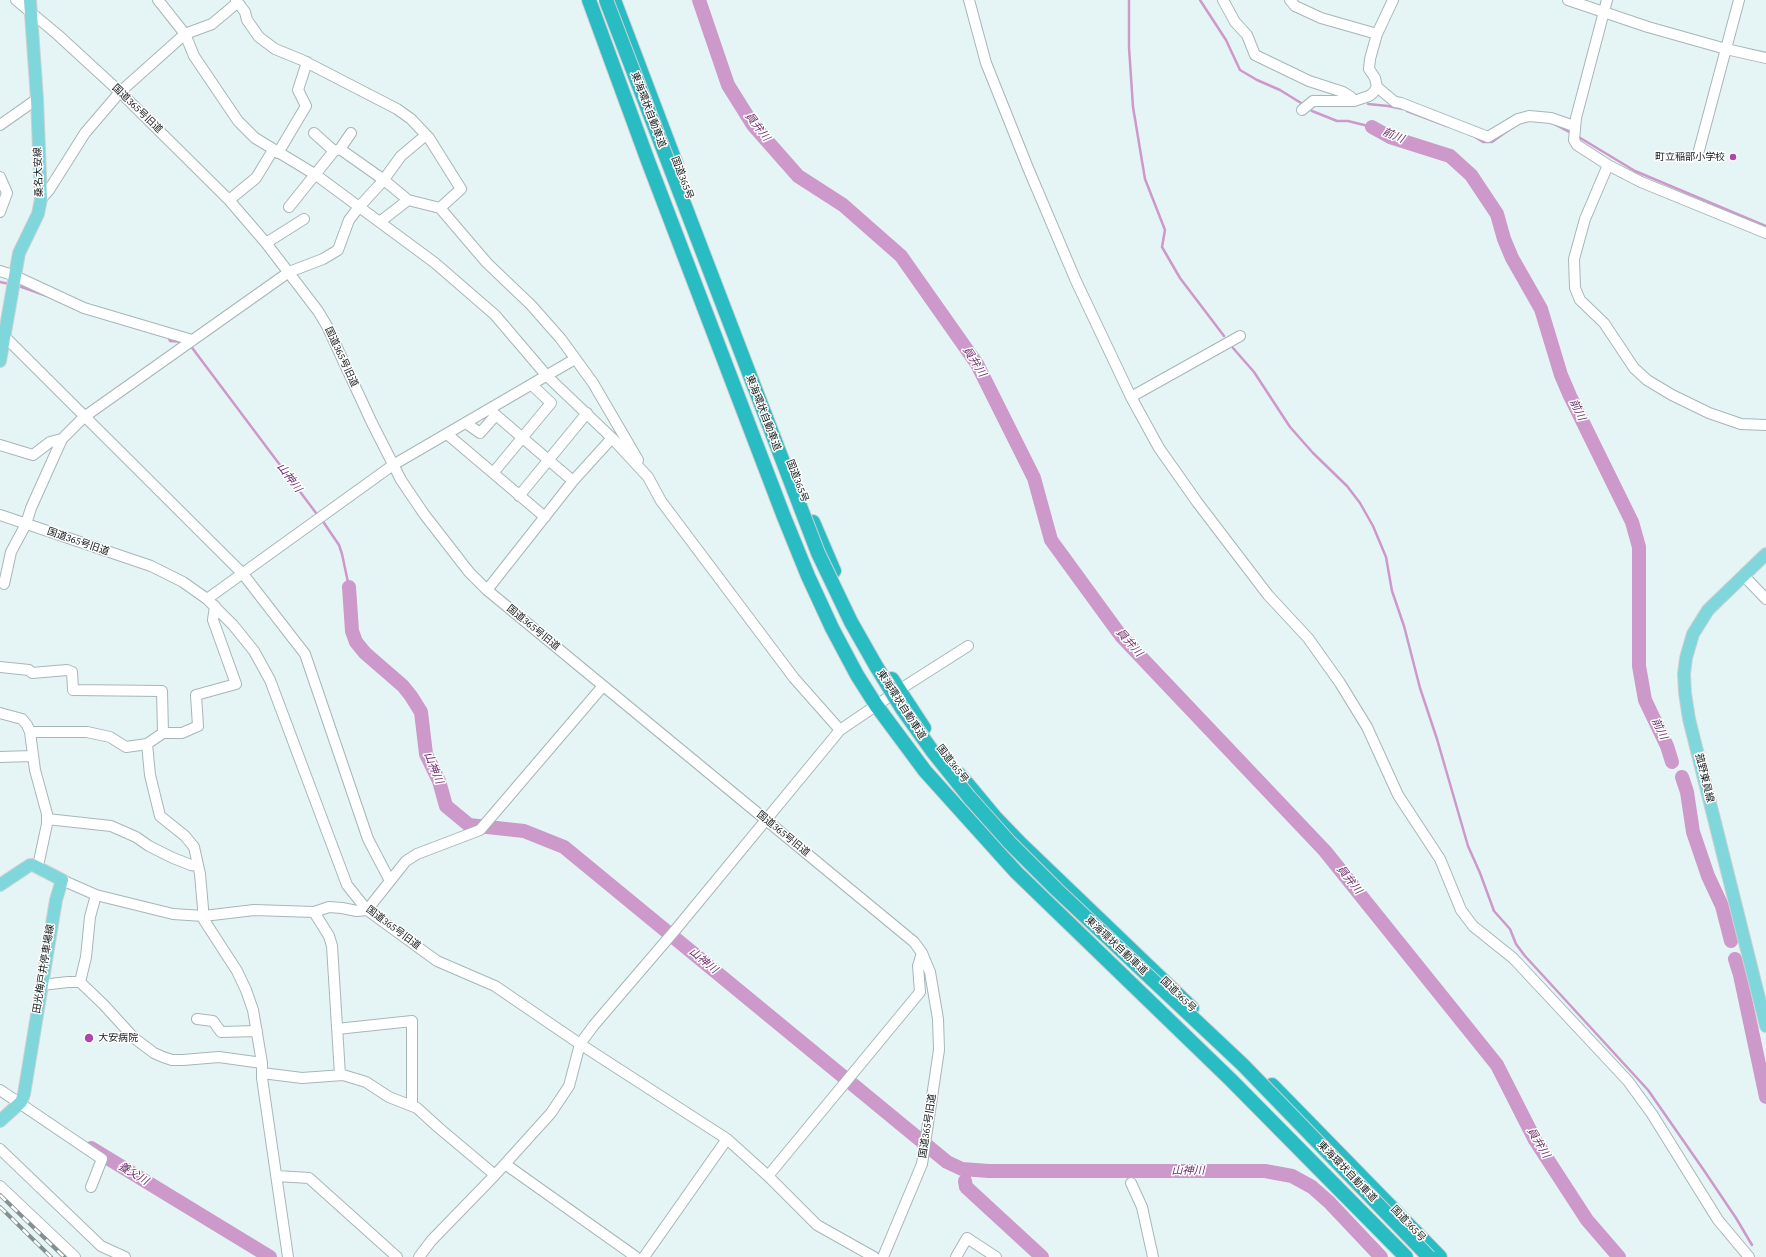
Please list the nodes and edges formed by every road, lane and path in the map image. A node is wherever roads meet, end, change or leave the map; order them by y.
1 (16, 0) edge
2 (30, 0) edge
3 (158, 0) edge
4 (589, 0) edge
5 (606, 0) edge
6 (614, 0) edge
7 (969, 0) edge
8 (1223, 0) edge
9 (1290, 0) edge
10 (1393, 0) edge
11 (1568, 0) edge
12 (1607, 0) edge
13 (1739, 0) edge
14 (237, 1) edge
15 (1604, 13) junction
16 (31, 14) junction
17 (185, 34) junction
18 (1377, 34) junction
19 (1726, 50) junction
20 (1766, 58) edge
21 (307, 62) junction
22 (1377, 87) junction
23 (120, 92) junction
24 (37, 99) junction
25 (1354, 101) junction
26 (1302, 110) dead end
27 (0, 125) edge
28 (1574, 132) junction
29 (314, 133) dead end
30 (351, 133) dead end
31 (426, 135) junction
32 (337, 150) junction
33 (275, 151) junction
34 (1698, 154) dead end
35 (1608, 165) junction
36 (314, 173) junction
37 (0, 177) edge
38 (384, 180) junction
39 (41, 199) junction
40 (229, 200) junction
41 (408, 200) junction
42 (289, 207) dead end
43 (360, 207) junction
44 (440, 208) junction
45 (0, 212) edge
46 (304, 219) dead end
47 (381, 221) junction
48 (1766, 233) edge
49 (266, 243) junction
50 (0, 271) edge
51 (289, 272) junction
52 (14, 281) junction
53 (2, 336) edge
54 (1240, 336) dead end
55 (192, 340) junction
56 (575, 359) junction
57 (0, 361) edge
58 (548, 376) junction
59 (532, 385) junction
60 (1131, 397) junction
61 (493, 412) junction
62 (587, 413) junction
63 (84, 416) junction
64 (466, 423) junction
65 (1766, 425) edge
66 (447, 434) junction
67 (522, 438) junction
68 (612, 438) junction
69 (62, 439) junction
70 (0, 445) edge
71 (548, 460) junction
72 (393, 465) junction
73 (493, 474) junction
74 (648, 476) junction
75 (573, 481) junction
76 (519, 496) junction
77 (0, 515) edge
78 (545, 518) junction
79 (26, 524) junction
80 (1766, 554) edge
81 (243, 574) junction
82 (1744, 576) junction
83 (4, 584) dead end
84 (487, 590) junction
85 (1766, 599) edge
86 (211, 603) junction
87 (968, 646) dead end
88 (0, 666) edge
89 (603, 686) junction
90 (898, 690) junction
91 (876, 705) junction
92 (0, 713) edge
93 (840, 730) junction
94 (30, 732) junction
95 (163, 733) junction
96 (146, 744) junction
97 (32, 756) junction
98 (0, 757) edge
99 (47, 819) junction
100 (766, 820) junction
101 (38, 866) junction
102 (198, 866) junction
103 (62, 880) junction
104 (390, 881) junction
105 (0, 885) edge
106 (96, 895) junction
107 (367, 910) junction
108 (314, 912) junction
109 (204, 916) junction
110 (922, 953) junction
111 (80, 982) junction
112 (42, 985) junction
113 (197, 1019) dead end
114 (1766, 1026) edge
115 (337, 1029) junction
116 (257, 1031) junction
117 (580, 1044) junction
118 (262, 1068) junction
119 (340, 1075) junction
120 (0, 1090) edge
121 (21, 1100) junction
122 (412, 1104) junction
123 (0, 1120) edge
124 (727, 1139) junction
125 (0, 1149) edge
126 (505, 1164) junction
127 (496, 1175) junction
128 (277, 1176) junction
129 (768, 1176) junction
130 (1131, 1183) dead end
131 (0, 1186) edge
132 (91, 1187) dead end
133 (74, 1257) edge
134 (125, 1257) edge
135 (288, 1257) edge
136 (397, 1257) edge
137 (419, 1257) edge
138 (636, 1257) edge
139 (644, 1257) edge
140 (874, 1257) edge
141 (883, 1257) edge
142 (956, 1257) edge
143 (996, 1257) edge
144 (1153, 1257) edge
145 (1406, 1257) edge
146 (1429, 1257) edge
147 (1440, 1257) edge
148 (1749, 1257) edge

1 - 16 street, 国道365号旧道
2 - 16 main road, 桑名大安線
3 - 17 street
4 - 91 highway
5 - 146 highway, 東海環状自動車道, bridge
6 - 90 highway, 国道365号
7 - 60 street
8 - 25 street
9 - 18 street
10 - 18 street
11 - 15 street
12 - 15 street
13 - 19 street
14 - 17 street
14 - 21 street
15 - 19 street
15 - 28 street
16 - 23 street, 国道365号旧道
16 - 24 main road, 桑名大安線
17 - 23 street
17 - 33 street
18 - 22 street
19 - 20 street
19 - 34 street
21 - 31 street
21 - 33 street
22 - 25 street
22 - 28 street
23 - 39 street
23 - 40 street, 国道365号旧道
24 - 27 street
24 - 39 main road, 桑名大安線
25 - 26 street
28 - 35 street
29 - 32 street
30 - 32 street
31 - 38 street
31 - 44 street
32 - 36 street
32 - 38 street
33 - 36 street
33 - 40 street
35 - 48 street
35 - 65 street
36 - 42 street
36 - 43 street
37 - 45 street
38 - 41 street
38 - 43 street
39 - 52 main road, 桑名大安線
40 - 49 street, 国道365号旧道
41 - 44 street
41 - 47 street
43 - 47 street
43 - 51 street
44 - 56 street
46 - 49 street
47 - 58 street
49 - 51 street, 国道365号旧道
50 - 52 street
51 - 55 street
51 - 72 street, 国道365号旧道
52 - 53 main road, 桑名大安線
52 - 55 street
53 - 57 main road, 桑名大安線
53 - 63 street
54 - 60 street
55 - 63 street
56 - 58 street
56 - 74 street
58 - 59 street
58 - 62 street
59 - 61 street
59 - 67 street
60 - 148 street
61 - 64 street
61 - 64 street
61 - 67 street
62 - 68 street
62 - 71 street
63 - 69 street
63 - 81 street
64 - 66 street
66 - 72 street
66 - 73 street
67 - 71 street
67 - 73 street
68 - 74 street
68 - 75 street
69 - 70 street
69 - 79 street
71 - 75 street
71 - 76 street
72 - 81 street
72 - 84 street, 国道365号旧道
73 - 76 street
74 - 93 street
75 - 78 street
76 - 78 street
77 - 79 street, 国道365号旧道
78 - 84 street
79 - 83 street
79 - 86 street, 国道365号旧道
80 - 82 main road, 菰野東員線
81 - 86 street
81 - 104 street
82 - 85 street
82 - 114 main road, 菰野東員線
84 - 89 street, 国道365号旧道
86 - 95 street
86 - 107 street, 国道365号旧道
87 - 90 street
88 - 95 street
89 - 100 street, 国道365号旧道
89 - 104 street
90 - 91 street
90 - 147 highway, 国道365号
91 - 93 street
91 - 145 highway
92 - 94 street
93 - 100 street
94 - 96 street
94 - 97 street
95 - 96 street
96 - 102 street
97 - 98 street
97 - 99 street
99 - 101 street
99 - 102 street
100 - 110 street, 国道365号旧道
100 - 117 street
101 - 103 main road
101 - 105 main road
102 - 109 street
103 - 106 street
103 - 112 main road, 田光梅戸井停車場線
104 - 107 street
106 - 109 street
106 - 111 street
107 - 108 street
107 - 117 street, 国道365号旧道
108 - 109 street
108 - 115 street
109 - 116 street
110 - 129 street
110 - 141 street, 国道365号旧道
111 - 112 street
111 - 118 street
112 - 121 main road, 田光梅戸井停車場線
113 - 116 street
115 - 119 street
115 - 122 street
116 - 118 street
117 - 124 street, 国道365号旧道
117 - 126 street
118 - 119 street
118 - 128 street
119 - 122 street
120 - 121 street
121 - 123 main road
121 - 132 street
122 - 127 street
124 - 129 street, 国道365号旧道
124 - 139 street
125 - 134 street
126 - 127 street
126 - 138 street
127 - 137 street
128 - 135 street
128 - 136 street
129 - 140 street, 国道365号旧道
130 - 144 street
131 - 133 street
142 - 143 street

